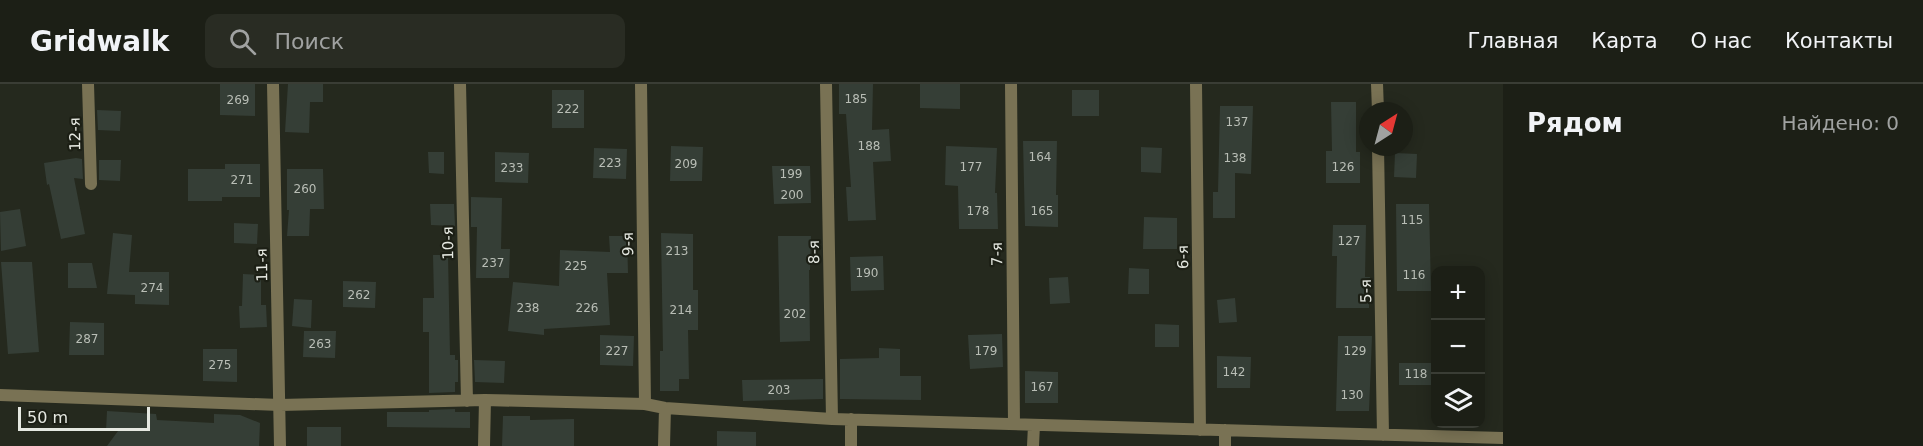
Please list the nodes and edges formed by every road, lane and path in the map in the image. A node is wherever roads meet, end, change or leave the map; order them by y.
1 (88, 84) edge
2 (273, 84) edge
3 (460, 84) edge
4 (641, 84) edge
5 (826, 84) edge
6 (1011, 84) edge
7 (1196, 84) edge
8 (1377, 84) edge
9 (1378, 102) edge
10 (1378, 156) edge
11 (91, 184) dead end
12 (0, 394) edge
13 (485, 400) junction
14 (466, 401) junction
15 (645, 404) junction
16 (280, 405) junction
17 (665, 408) junction
18 (832, 419) junction
19 (851, 420) junction
20 (1014, 424) junction
21 (1034, 425) junction
22 (1200, 430) junction
23 (1225, 430) junction
24 (1383, 435) junction
25 (1503, 438) edge
26 (1407, 441) edge
27 (280, 446) edge
28 (484, 446) edge
29 (664, 446) edge
30 (851, 446) edge
31 (1033, 446) edge
32 (1225, 446) edge

1 - 11 street, 12-я
2 - 16 street, 11-я
3 - 14 street, 10-я
4 - 15 street, 9-я
5 - 18 street, 8-я
6 - 20 street, 7-я
7 - 22 street, 6-я
8 - 9 street
10 - 24 street, 5-я
12 - 16 street
13 - 14 street
13 - 15 street
13 - 28 street
14 - 16 street
15 - 17 street
16 - 27 street, 11-я
17 - 18 street
17 - 29 street
18 - 19 street
19 - 20 street
19 - 30 street
20 - 21 street
21 - 22 street
21 - 31 street
22 - 23 street
23 - 24 street
23 - 32 street
24 - 26 street
25 - 26 street

